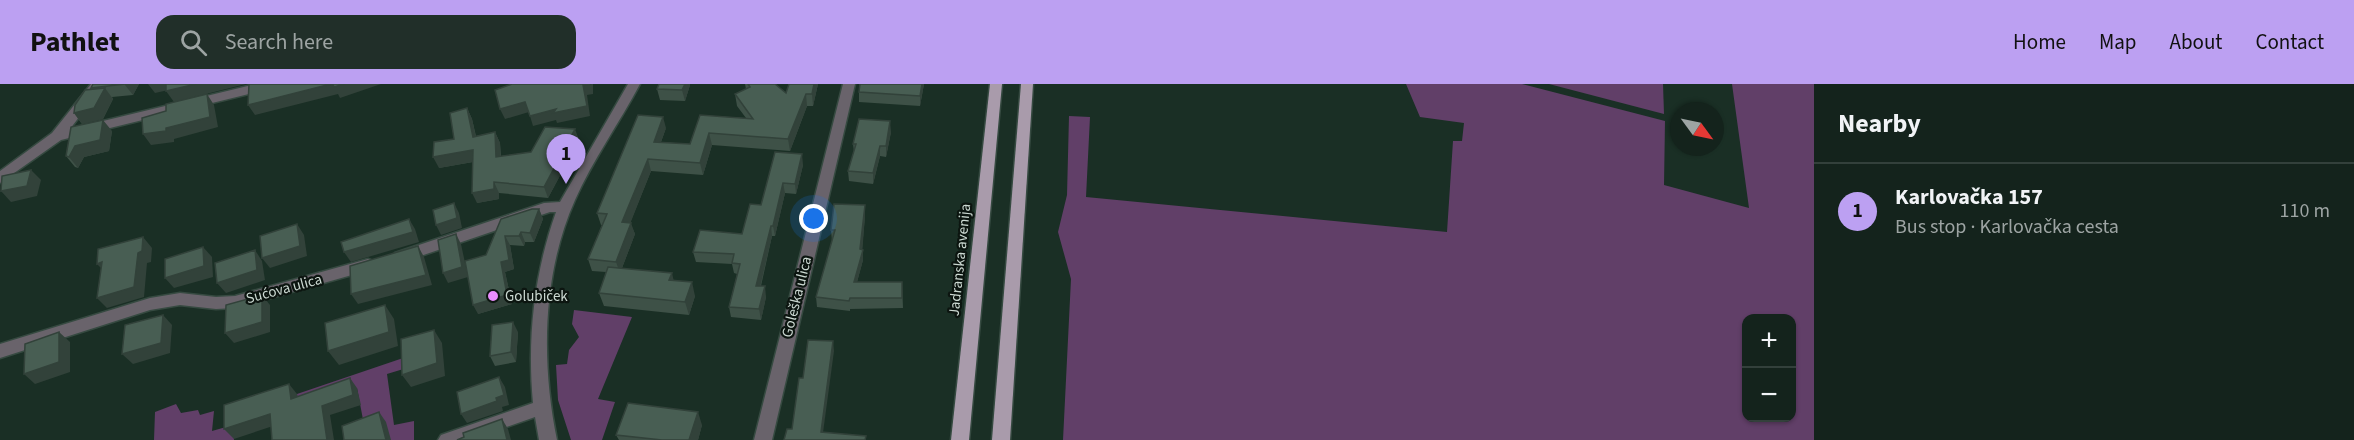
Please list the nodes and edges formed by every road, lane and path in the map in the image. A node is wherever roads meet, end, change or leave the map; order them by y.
1 (98, 84) edge
2 (273, 84) edge
3 (634, 84) edge
4 (849, 84) edge
5 (996, 84) edge
6 (1027, 84) edge
7 (57, 136) junction
8 (0, 178) edge
9 (565, 207) junction
10 (0, 351) edge
11 (540, 408) junction
12 (447, 440) edge
13 (548, 440) edge
14 (762, 440) edge
15 (960, 440) edge
16 (1001, 440) edge

1 - 7 street
2 - 7 street
3 - 9 street
4 - 14 street, Goleška ulica
5 - 15 main road, Jadranska avenija
6 - 16 main road
7 - 8 street
9 - 10 street, Sućova ulica
9 - 11 street
11 - 12 street
11 - 13 street

